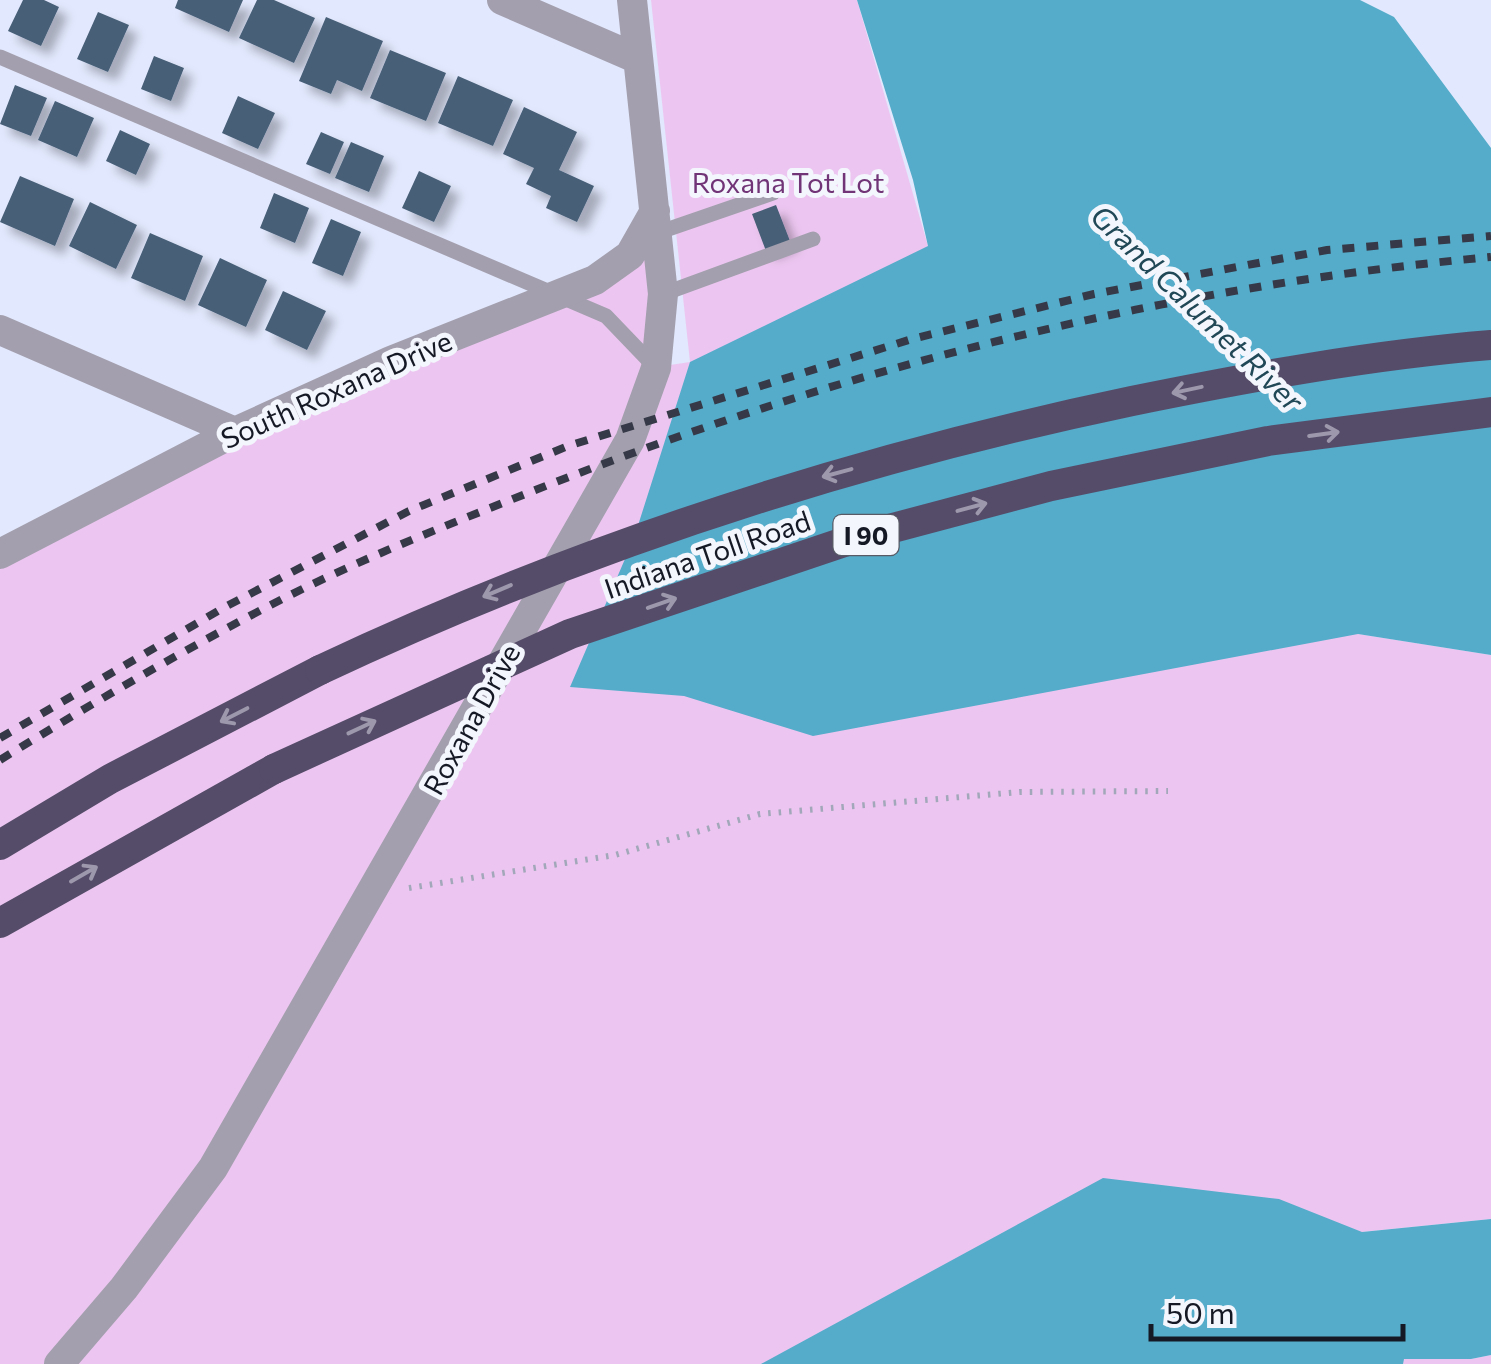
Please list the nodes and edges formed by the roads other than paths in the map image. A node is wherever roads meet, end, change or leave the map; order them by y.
1 (502, 0) edge
2 (632, 0) edge
3 (0, 57) edge
4 (638, 59) junction
5 (772, 193) dead end
6 (656, 222) junction
7 (813, 239) dead end
8 (663, 294) junction
9 (556, 298) junction
10 (0, 330) edge
11 (1491, 345) edge
12 (656, 368) junction
13 (1491, 412) edge
14 (235, 432) junction
15 (0, 554) edge
16 (0, 845) edge
17 (0, 923) edge
18 (60, 1364) edge

1 - 4 street
2 - 4 street, Roxana Drive
3 - 9 lane
4 - 6 street, Roxana Drive
5 - 6 lane
6 - 8 street, Roxana Drive
6 - 9 street, South Roxana Drive
7 - 8 lane
8 - 12 street, Roxana Drive
9 - 12 lane
9 - 14 street, South Roxana Drive
10 - 14 street
11 -> 16 highway, Indiana Toll Road / I 90, bridge
12 - 18 street, Roxana Drive
17 -> 13 highway, Indiana Toll Road / I 90, bridge
14 - 15 street, South Roxana Drive

